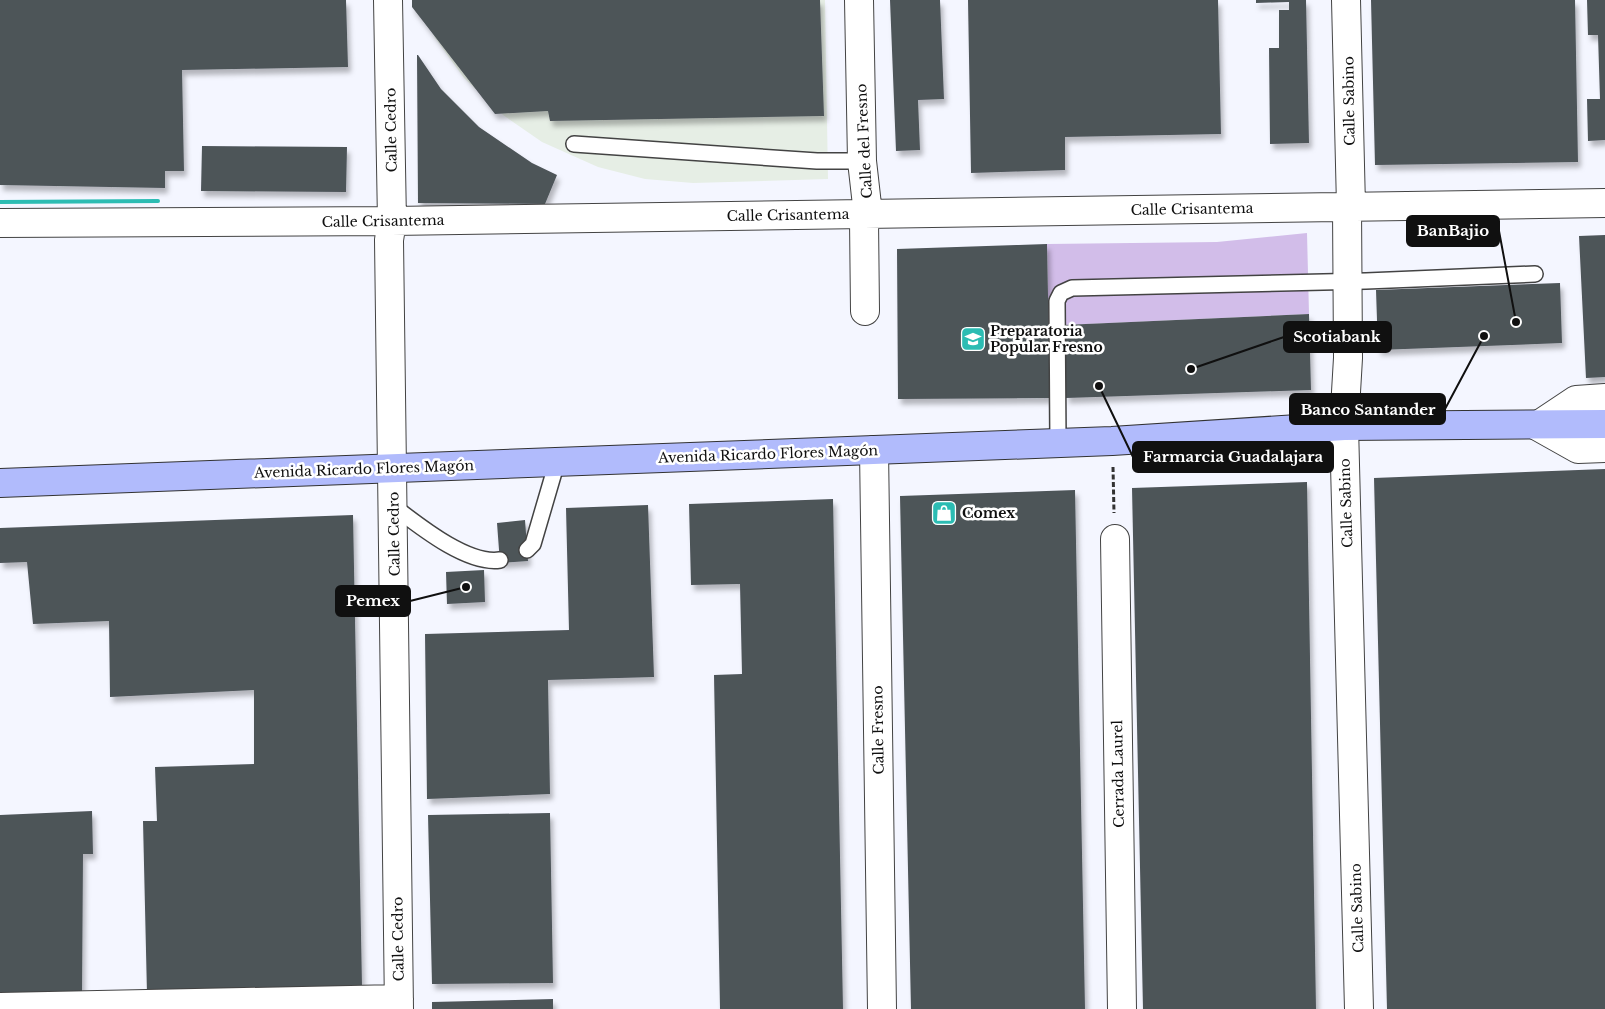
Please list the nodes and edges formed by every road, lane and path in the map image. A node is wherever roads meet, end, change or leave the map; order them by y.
1 (388, 0) edge
2 (859, 0) edge
3 (1346, 0) edge
4 (574, 144) dead end
5 (862, 162) junction
6 (1605, 203) edge
7 (1351, 206) junction
8 (868, 214) junction
9 (392, 221) junction
10 (0, 223) edge
11 (1535, 274) dead end
12 (1348, 280) junction
13 (866, 311) dead end
14 (1605, 398) edge
15 (1605, 424) edge
16 (1344, 426) junction
17 (1537, 426) junction
18 (1112, 441) junction
19 (1058, 443) junction
20 (1605, 448) edge
21 (874, 450) junction
22 (557, 462) junction
23 (393, 468) junction
24 (0, 483) edge
25 (393, 506) junction
26 (1115, 540) joint
27 (527, 550) dead end
28 (500, 560) dead end
29 (399, 1004) edge
30 (0, 1007) edge
31 (882, 1009) edge
32 (1122, 1009) edge
33 (1359, 1009) edge

1 - 9 street, Calle Cedro
2 - 5 street, Calle del Fresno
3 - 7 street, Calle Sabino
4 - 5 lane
5 - 8 street, Calle del Fresno
6 - 7 street, Calle Crisantema
7 - 8 street, Calle Crisantema
7 - 12 street, Calle Sabino
8 - 9 street, Calle Crisantema
8 - 13 street, Calle del Fresno
9 - 10 street, Calle Crisantema
9 - 23 street, Calle Cedro
11 - 12 lane
12 - 16 street, Calle Sabino
12 - 19 lane
14 - 17 street
15 - 17 main road, Avenida Ricardo Flores Magón
16 - 17 main road, Avenida Ricardo Flores Magón
16 - 18 main road, Avenida Ricardo Flores Magón
16 - 33 street, Calle Sabino
17 - 20 street, Avenida Ricardo Flores Magón
18 - 19 main road, Avenida Ricardo Flores Magón
18 - 26 path
19 - 21 main road, Avenida Ricardo Flores Magón
21 - 22 main road, Avenida Ricardo Flores Magón
21 - 31 street, Calle Fresno
22 - 23 main road, Avenida Ricardo Flores Magón
22 - 27 lane
23 - 24 main road, Avenida Ricardo Flores Magón
23 - 25 street, Calle Cedro
25 - 28 lane
25 - 29 street, Calle Cedro
26 - 32 street, Cerrada Laurel
29 - 30 street

